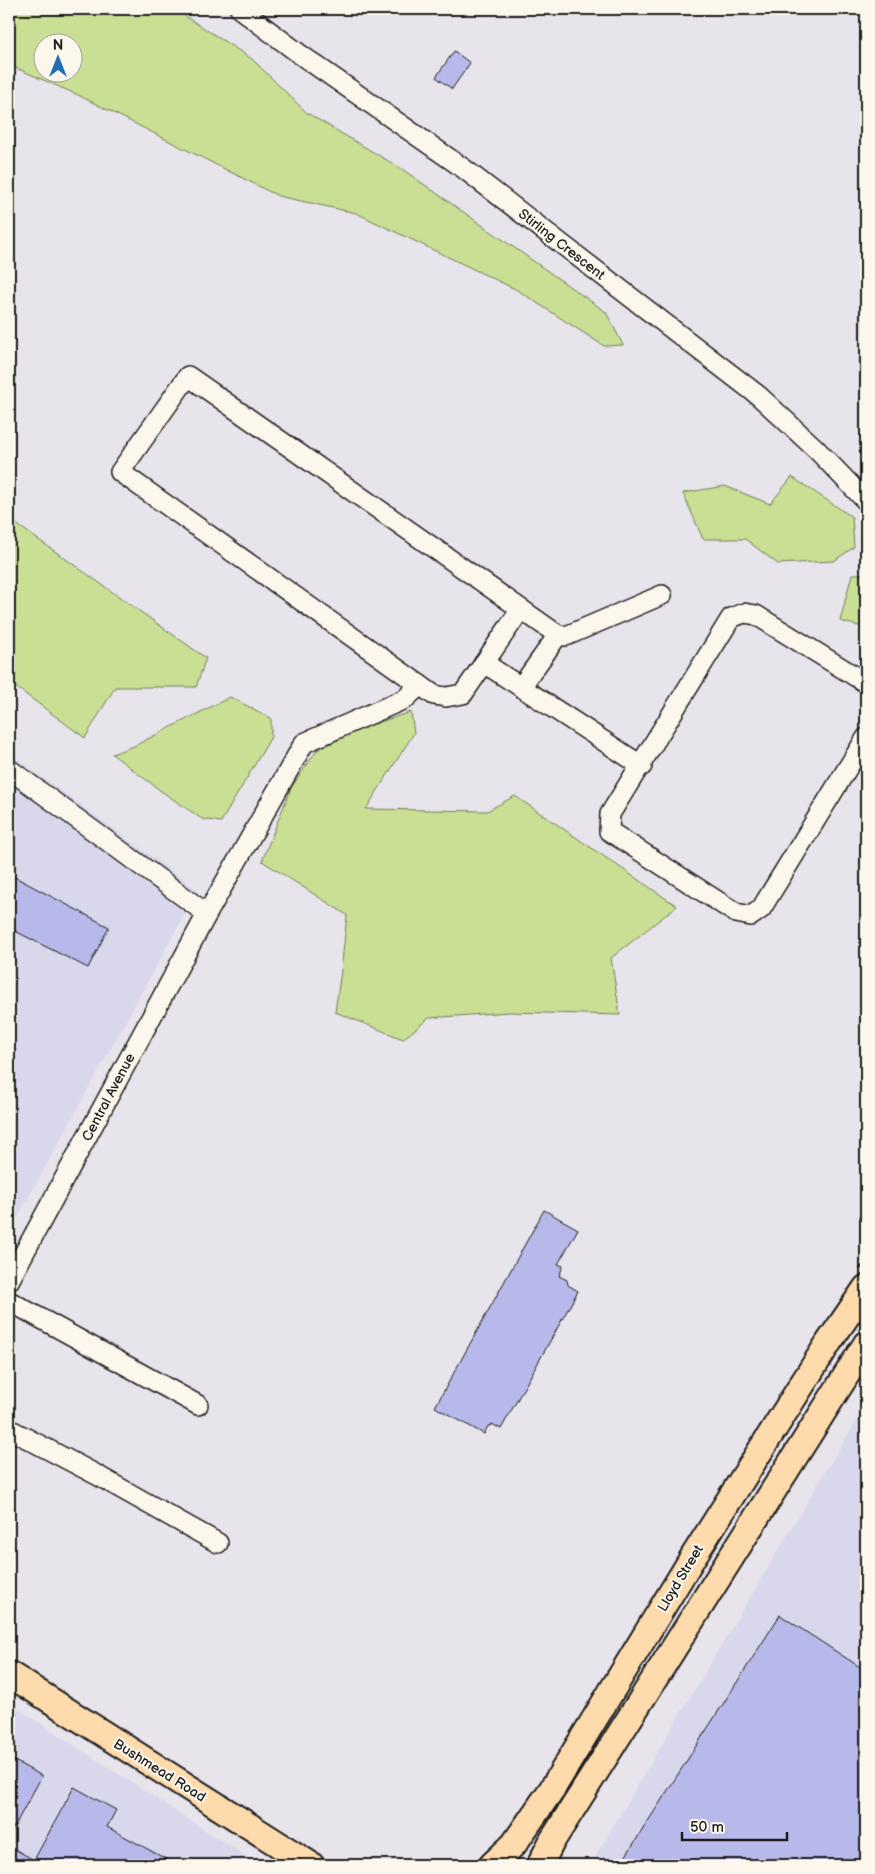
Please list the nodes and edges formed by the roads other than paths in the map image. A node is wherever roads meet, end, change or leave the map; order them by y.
1 (240, 9) edge
2 (866, 501) edge
3 (662, 596) dead end
4 (521, 609) junction
5 (558, 635) junction
6 (484, 663) junction
7 (866, 683) edge
8 (420, 685) junction
9 (521, 688) junction
10 (866, 738) edge
11 (642, 766) junction
12 (9, 769) edge
13 (207, 914) junction
14 (9, 1281) edge
15 (866, 1288) edge
16 (9, 1301) edge
17 (866, 1344) edge
18 (198, 1405) dead end
19 (9, 1429) edge
20 (218, 1544) dead end
21 (9, 1674) edge
22 (311, 1865) edge
23 (492, 1865) edge
24 (540, 1865) edge

1 - 2 street, Stirling Crescent
3 - 5 street
4 - 5 street
4 - 6 street
4 - 8 street
5 - 9 street
6 - 8 street
6 - 9 street
7 - 11 street
8 - 13 street, Central Avenue
9 - 11 street
10 - 11 street
12 - 13 street
13 - 14 street, Central Avenue
15 - 23 main road, Lloyd Street
16 - 18 street
17 - 24 main road
19 - 20 street
21 - 22 main road, Bushmead Road

